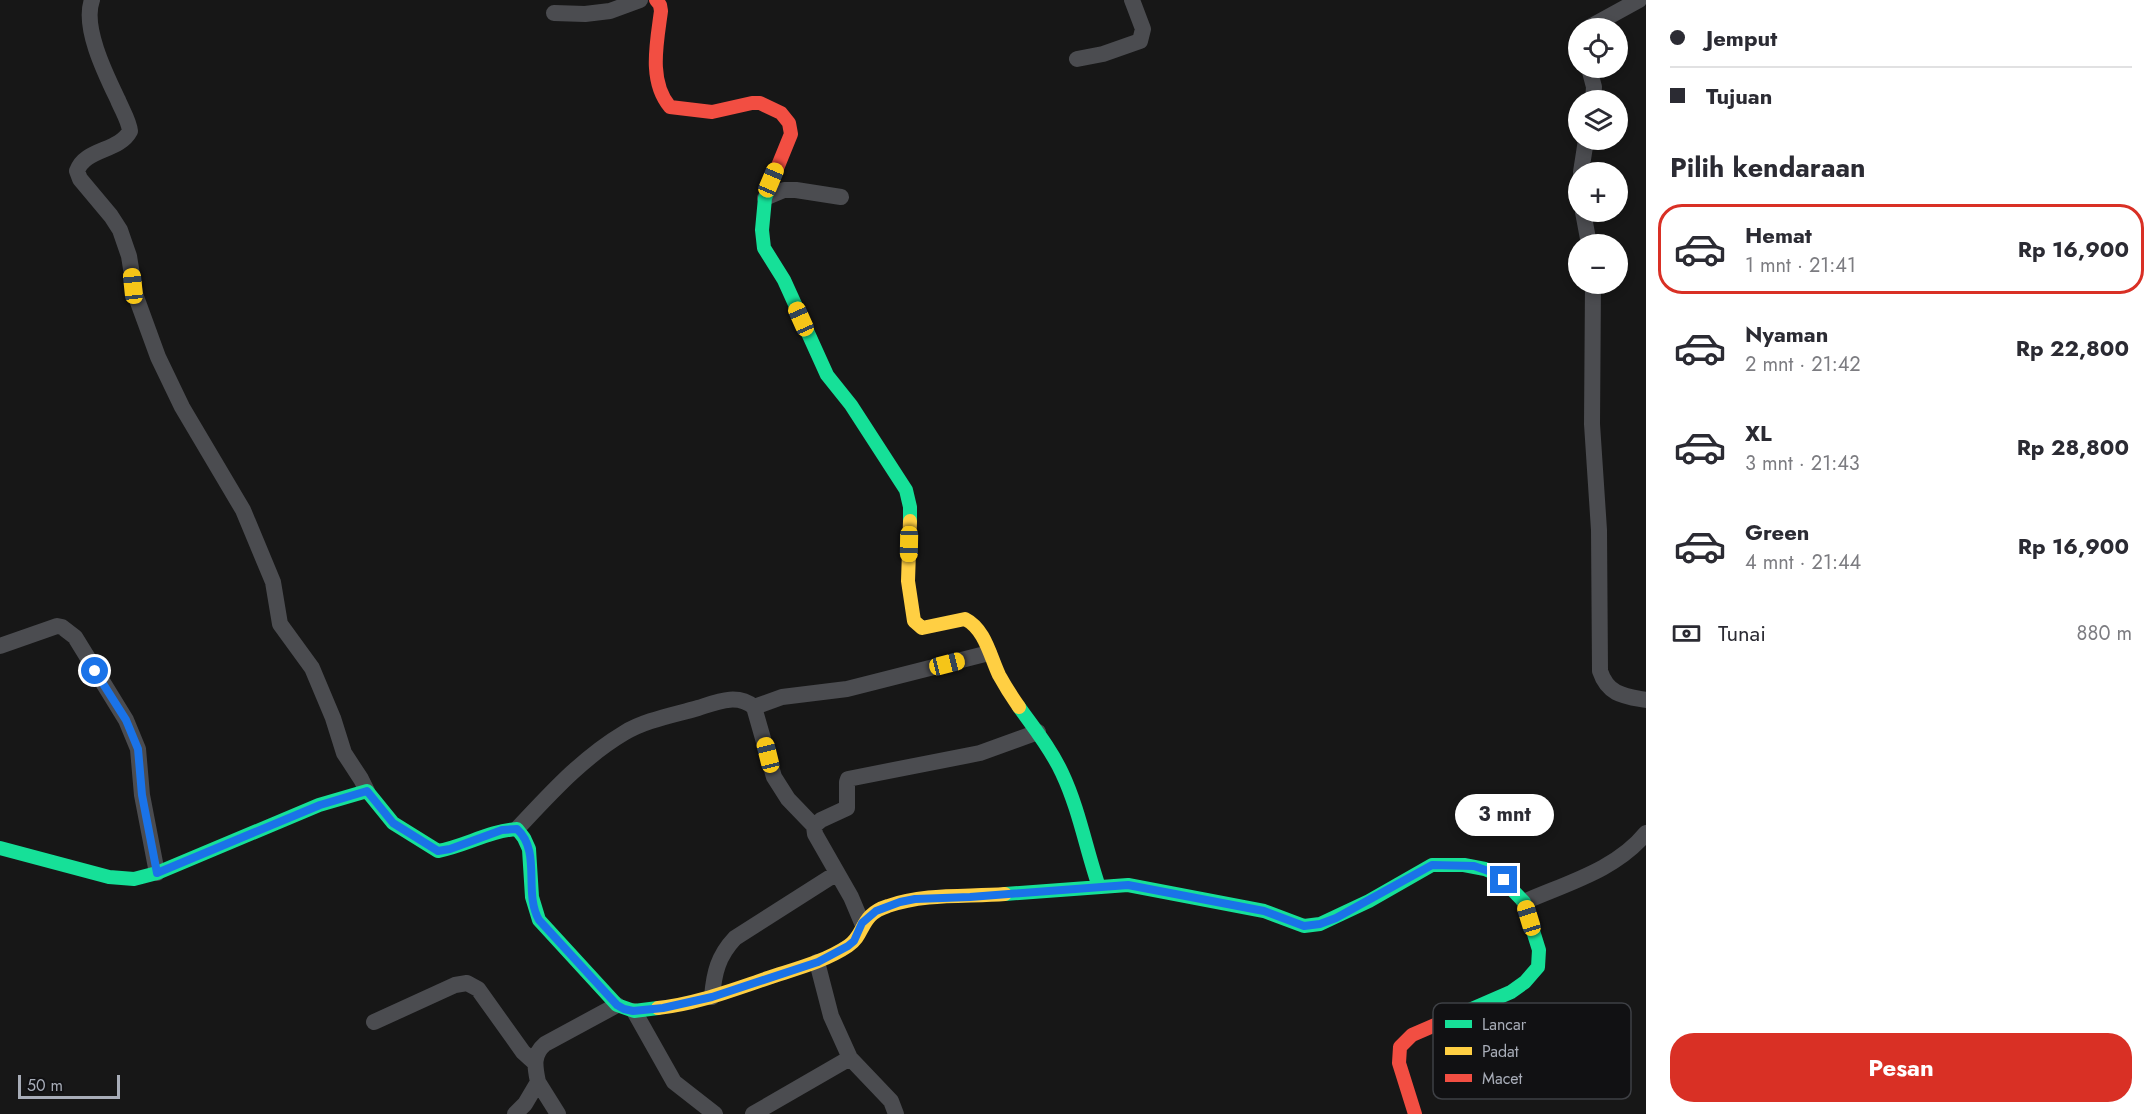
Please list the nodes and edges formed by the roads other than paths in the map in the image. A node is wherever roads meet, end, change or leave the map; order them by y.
1 (92, 0) edge
2 (640, 0) edge
3 (656, 0) edge
4 (1132, 0) edge
5 (1639, 0) edge
6 (554, 13) dead end
7 (1606, 18) edge
8 (1077, 59) dead end
9 (841, 197) dead end
10 (765, 198) junction
11 (1593, 294) edge
12 (0, 646) edge
13 (989, 653) junction
14 (1646, 700) edge
15 (754, 708) junction
16 (1038, 732) junction
17 (367, 791) junction
18 (814, 826) junction
19 (517, 829) junction
20 (1646, 833) edge
21 (0, 848) edge
22 (157, 873) junction
23 (837, 873) junction
24 (1099, 887) junction
25 (1524, 903) junction
26 (862, 923) junction
27 (818, 962) junction
28 (712, 997) junction
29 (1486, 1003) edge
30 (617, 1005) junction
31 (633, 1011) junction
32 (374, 1022) dead end
33 (1433, 1026) edge
34 (850, 1058) junction
35 (534, 1062) junction
36 (538, 1082) junction
37 (515, 1114) edge
38 (558, 1114) edge
39 (715, 1114) edge
40 (753, 1114) edge
41 (896, 1114) edge
42 (1415, 1114) edge

1 - 17 street
2 - 6 street
3 - 10 street
4 - 8 street
5 - 7 street
9 - 10 street
10 - 13 street
11 - 14 street
12 - 22 street
13 - 15 street
13 - 16 street
15 - 18 street
15 - 19 street
16 - 18 street
16 - 24 street
17 - 19 street
17 - 22 street
18 - 23 street
19 - 30 street
20 - 25 street
21 - 22 street
23 - 26 street
23 - 28 street
24 - 25 street
24 - 26 street
25 - 29 street
26 - 27 street
27 - 28 street
27 - 34 street
28 - 31 street
30 - 31 street
30 - 35 street
31 - 39 street
32 - 35 street
33 - 42 street
34 - 40 street
34 - 41 street
35 - 36 street
36 - 37 street
36 - 38 street

